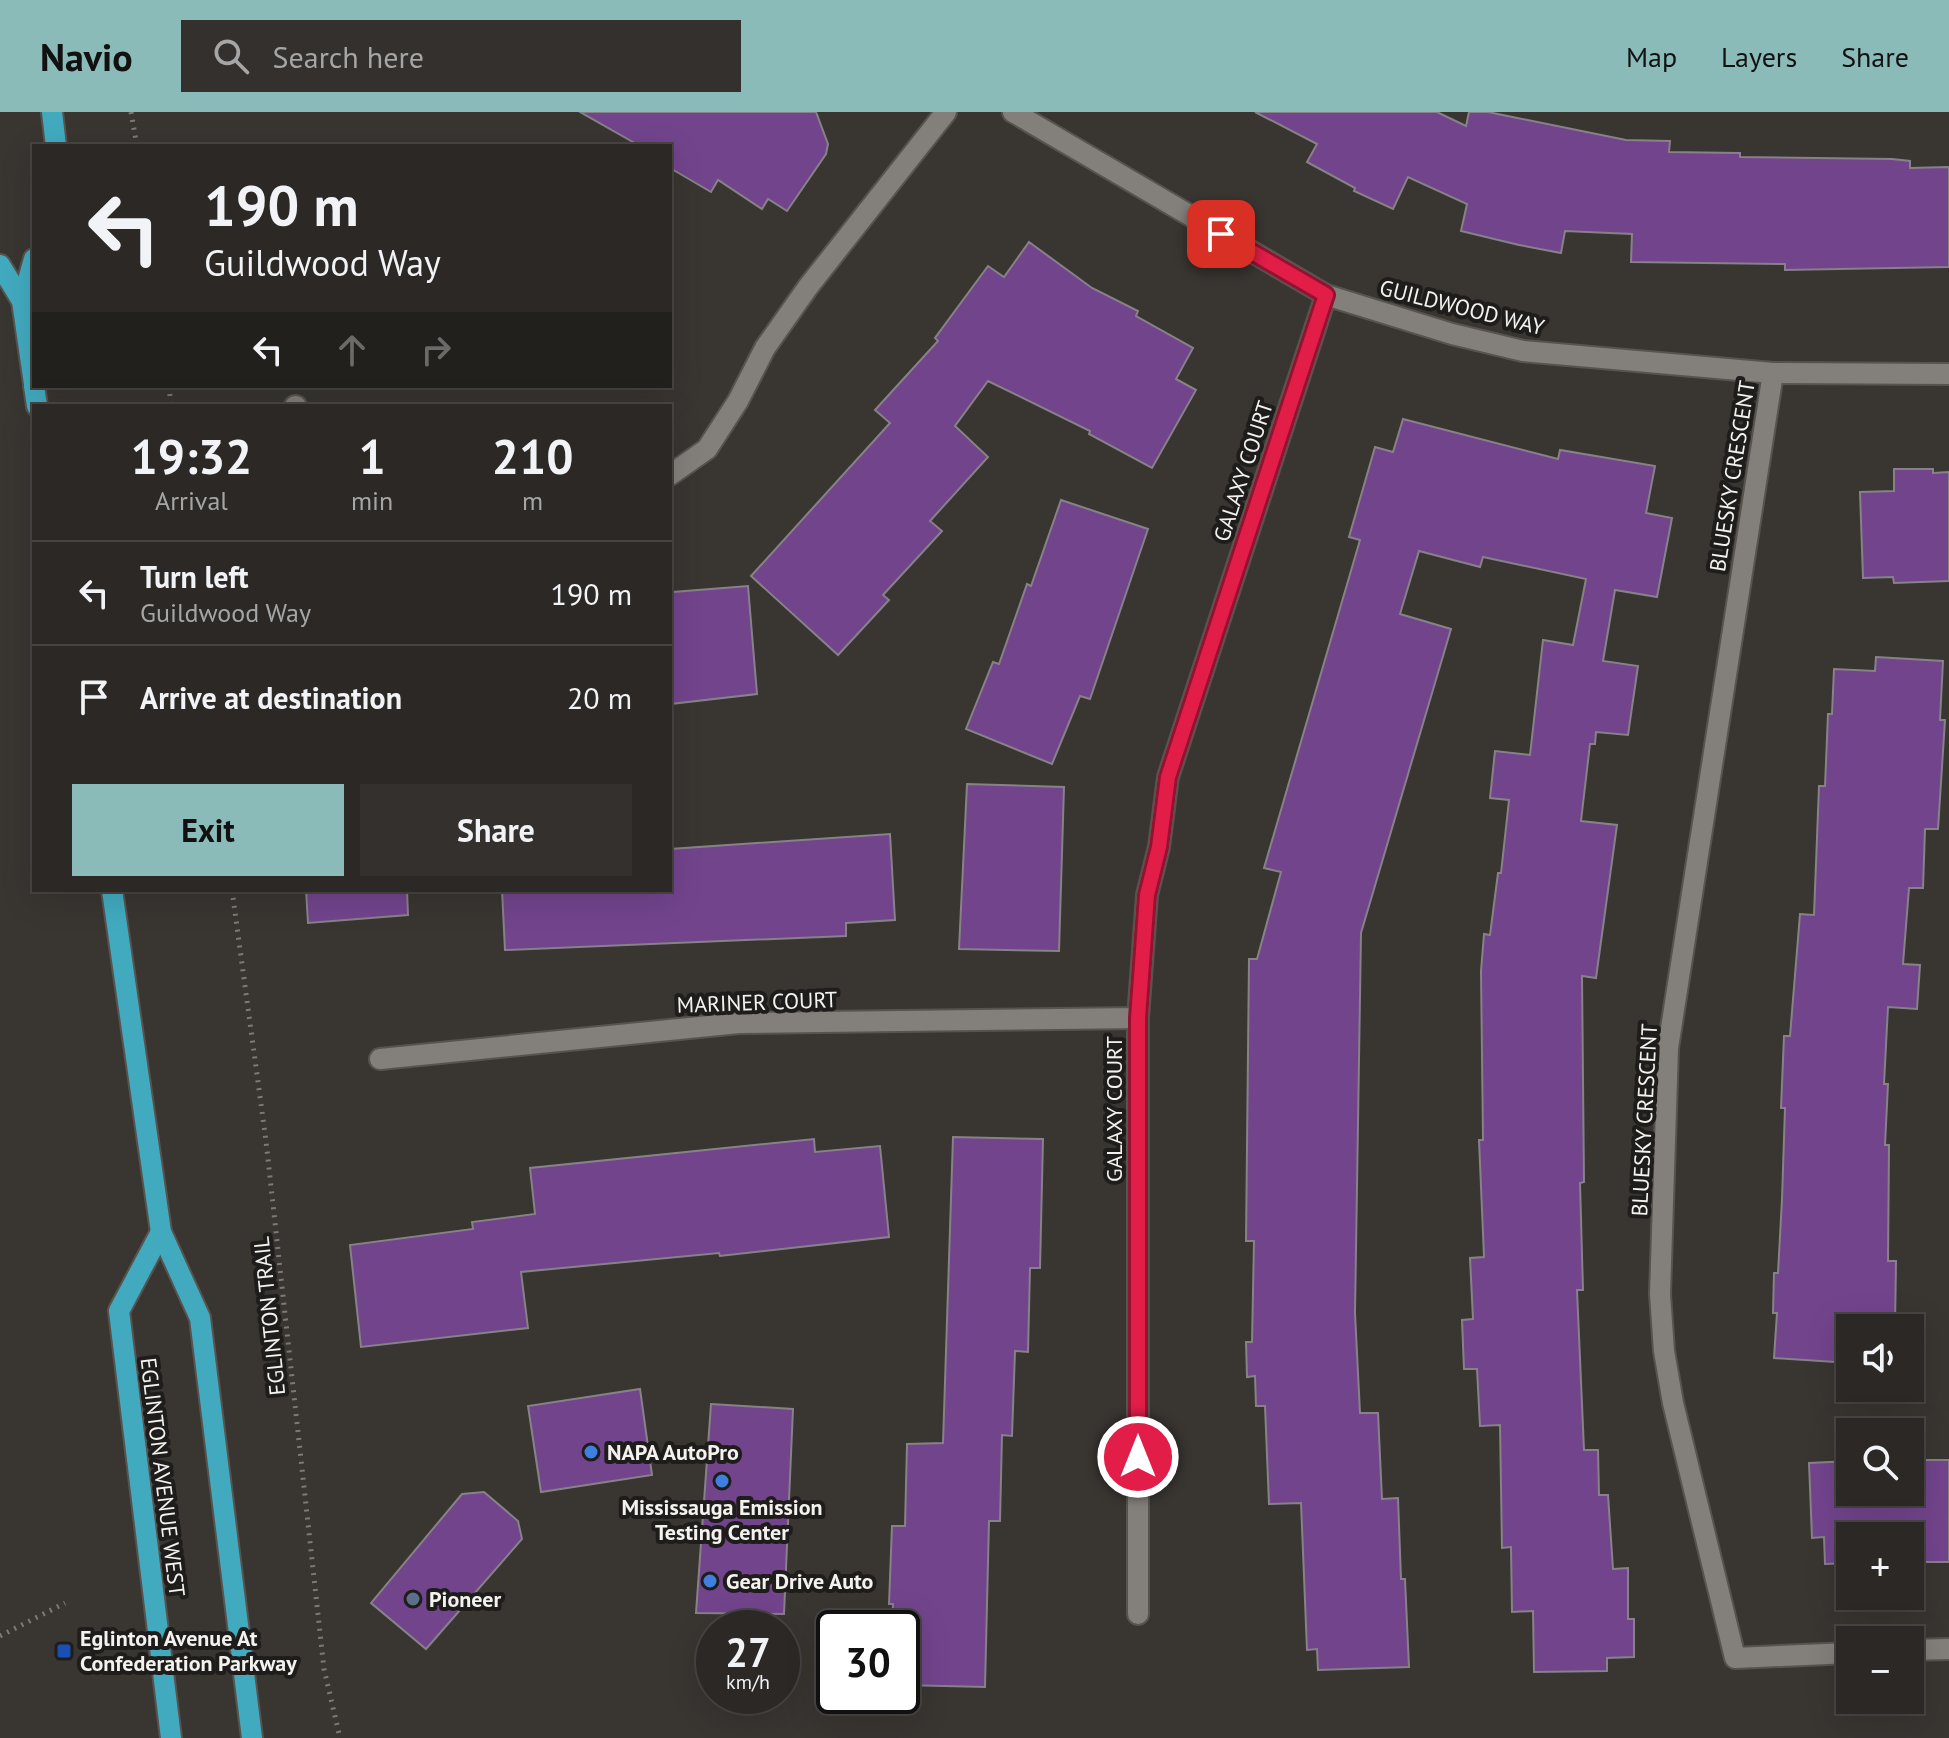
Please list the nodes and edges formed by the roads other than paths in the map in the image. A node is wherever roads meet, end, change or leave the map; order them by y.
1 (52, 112) edge
2 (946, 112) edge
3 (1013, 112) edge
4 (56, 144) edge
5 (0, 265) edge
6 (32, 266) edge
7 (1326, 295) junction
8 (22, 301) junction
9 (32, 371) edge
10 (1773, 373) junction
11 (1949, 374) edge
12 (672, 474) edge
13 (112, 892) edge
14 (1138, 1018) junction
15 (380, 1059) dead end
16 (161, 1232) junction
17 (1138, 1614) dead end
18 (1949, 1649) edge
19 (1924, 1650) edge
20 (1836, 1654) edge
21 (171, 1738) edge
22 (252, 1738) edge

1 - 4 main road
2 - 12 street
3 - 7 street, GUILDWOOD WAY
5 - 8 main road
6 - 8 main road
7 - 10 street, GUILDWOOD WAY
7 - 14 street, GALAXY COURT
8 - 9 main road
10 - 11 street, GUILDWOOD WAY
10 - 20 street, BLUESKY CRESCENT
13 - 16 main road
14 - 15 street, MARINER COURT
14 - 17 street, GALAXY COURT
16 - 21 main road, EGLINTON AVENUE WEST
16 - 22 main road
18 - 19 street

